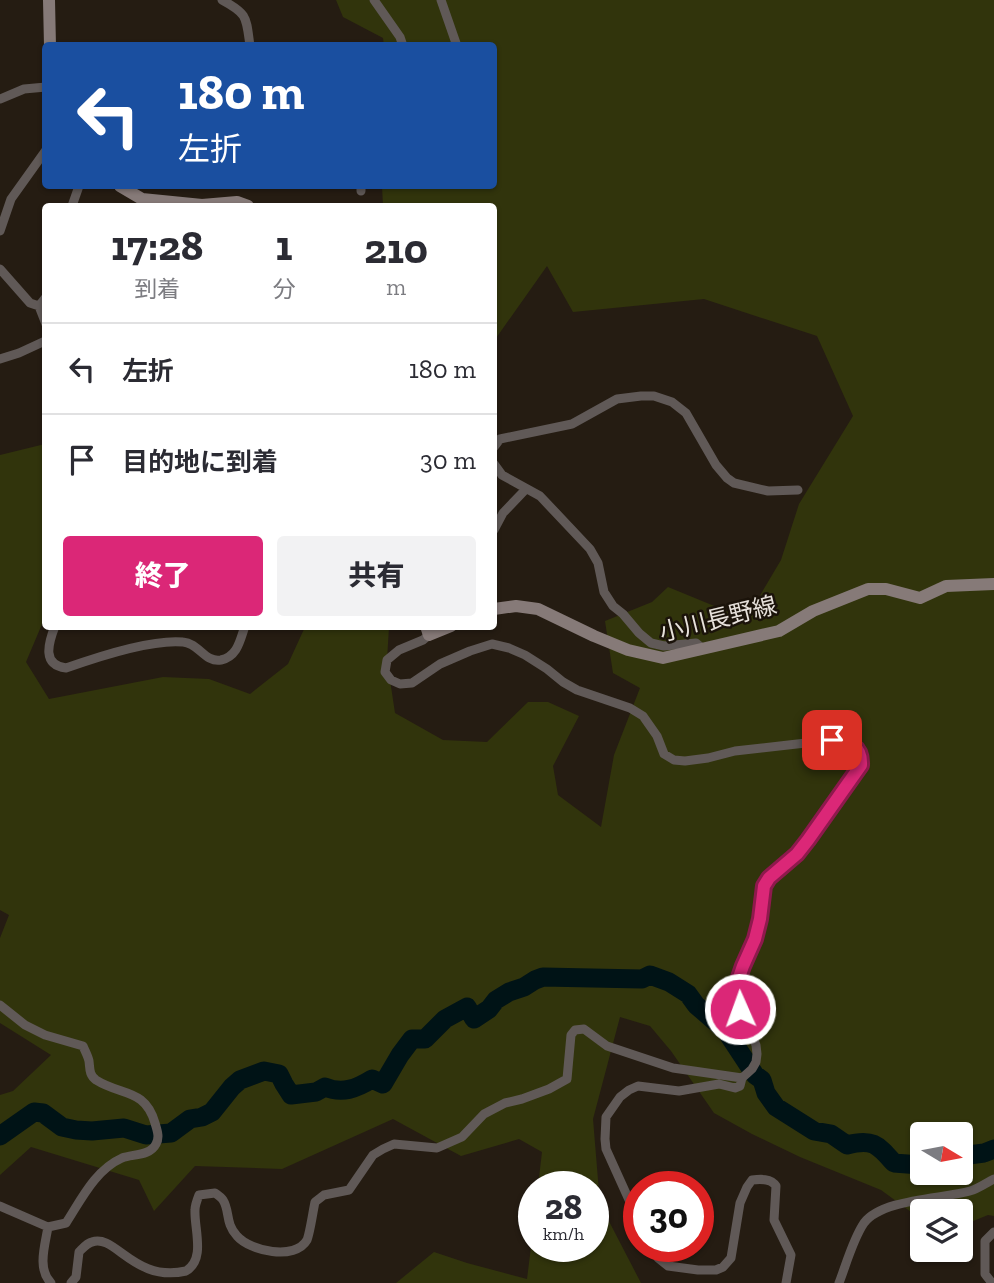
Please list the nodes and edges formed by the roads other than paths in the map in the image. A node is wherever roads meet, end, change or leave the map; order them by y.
1 (50, 0) edge
2 (222, 0) edge
3 (374, 0) edge
4 (441, 0) edge
5 (50, 42) edge
6 (250, 42) edge
7 (402, 42) edge
8 (456, 42) edge
9 (42, 88) edge
10 (0, 99) edge
11 (42, 156) edge
12 (125, 189) edge
13 (182, 203) edge
14 (0, 231) edge
15 (0, 269) edge
16 (42, 302) edge
17 (39, 306) junction
18 (42, 314) edge
19 (42, 342) edge
20 (0, 359) edge
21 (497, 443) edge
22 (497, 468) edge
23 (526, 489) junction
24 (798, 490) dead end
25 (497, 524) edge
26 (994, 584) edge
27 (497, 609) edge
28 (53, 630) edge
29 (244, 630) edge
30 (427, 631) edge
31 (703, 649) junction
32 (0, 1005) edge
33 (742, 1077) junction
34 (994, 1179) edge
35 (623, 1186) edge
36 (0, 1206) edge
37 (48, 1227) junction
38 (994, 1232) edge
39 (663, 1262) edge
40 (51, 1283) edge
41 (71, 1283) edge
42 (786, 1283) edge
43 (839, 1283) edge
44 (992, 1283) edge

1 - 5 main road
2 - 6 street
3 - 7 street
4 - 8 street
9 - 10 street
11 - 14 street
12 - 13 main road
15 - 17 street
16 - 17 street
17 - 18 street
19 - 20 street
21 - 24 street
22 - 23 street
23 - 25 street
23 - 31 street
26 - 31 main road, 小川長野線
27 - 31 main road, 小川長野線
28 - 29 street
30 - 33 street
32 - 37 street
33 - 35 street
33 - 41 street
34 - 43 street
36 - 37 street
37 - 40 street
38 - 44 street
39 - 42 street

